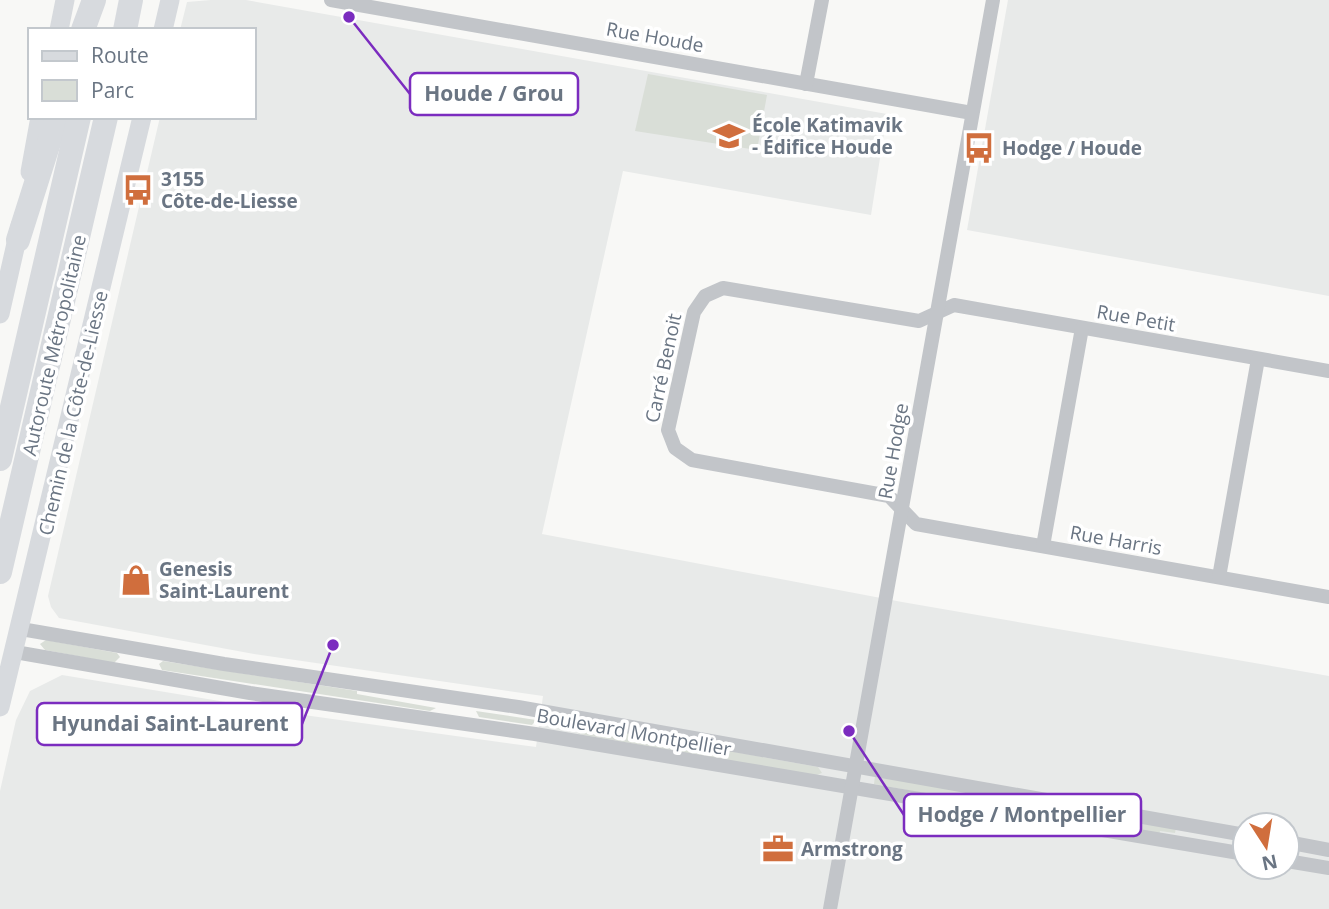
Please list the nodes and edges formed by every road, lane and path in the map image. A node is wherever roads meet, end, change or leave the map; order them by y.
1 (65, 0) edge
2 (94, 0) edge
3 (103, 0) edge
4 (131, 0) edge
5 (170, 0) edge
6 (331, 0) edge
7 (822, 0) edge
8 (993, 0) edge
9 (375, 4) edge
10 (59, 28) edge
11 (84, 28) edge
12 (97, 28) edge
13 (125, 28) edge
14 (163, 28) edge
15 (806, 83) junction
16 (972, 113) junction
17 (40, 119) edge
18 (56, 119) edge
19 (79, 119) edge
20 (106, 119) edge
21 (142, 119) edge
22 (18, 240) junction
23 (937, 312) junction
24 (0, 314) edge
25 (1082, 328) junction
26 (1258, 359) junction
27 (1329, 371) edge
28 (0, 459) edge
29 (902, 509) junction
30 (1043, 546) junction
31 (0, 572) edge
32 (1219, 578) junction
33 (1329, 597) edge
34 (21, 629) junction
35 (15, 652) junction
36 (0, 707) edge
37 (856, 768) junction
38 (852, 788) junction
39 (1231, 833) edge
40 (1301, 845) edge
41 (1329, 850) edge
42 (1231, 852) edge
43 (1301, 863) edge
44 (1329, 868) edge
45 (830, 909) edge

1 - 10 main road
2 - 11 highway
3 - 12 highway
4 - 13 highway
5 - 14 main road
6 - 9 street, Rue Houde
7 - 15 street
8 - 16 street, Rue Hodge
9 - 15 street, Rue Houde
15 - 16 street, Rue Houde
16 - 23 street, Rue Hodge
17 - 22 main road
18 - 22 highway
19 - 28 highway, Autoroute Métropolitaine
20 - 31 highway, Autoroute Métropolitaine
21 - 34 main road, Chemin de la Côte-de-Liesse
22 - 24 main road
23 - 25 street, Rue Petit
23 - 29 street, Rue Hodge
23 - 29 street, Carré Benoit
25 - 26 street, Rue Petit
25 - 30 street
26 - 27 street, Rue Petit
26 - 32 street
29 - 30 street, Rue Harris
29 - 37 street, Rue Hodge
30 - 32 street, Rue Harris
32 - 33 street, Rue Harris
34 - 35 main road, Chemin de la Côte-de-Liesse
34 - 37 street, Boulevard Montpellier
35 - 36 main road, Chemin de la Côte-de-Liesse
35 - 38 street, Boulevard Montpellier
37 - 38 street, Rue Hodge
37 - 39 street, Boulevard Montpellier
38 - 42 street, Boulevard Montpellier
38 - 45 street, Rue Hodge
40 - 41 street
43 - 44 street

